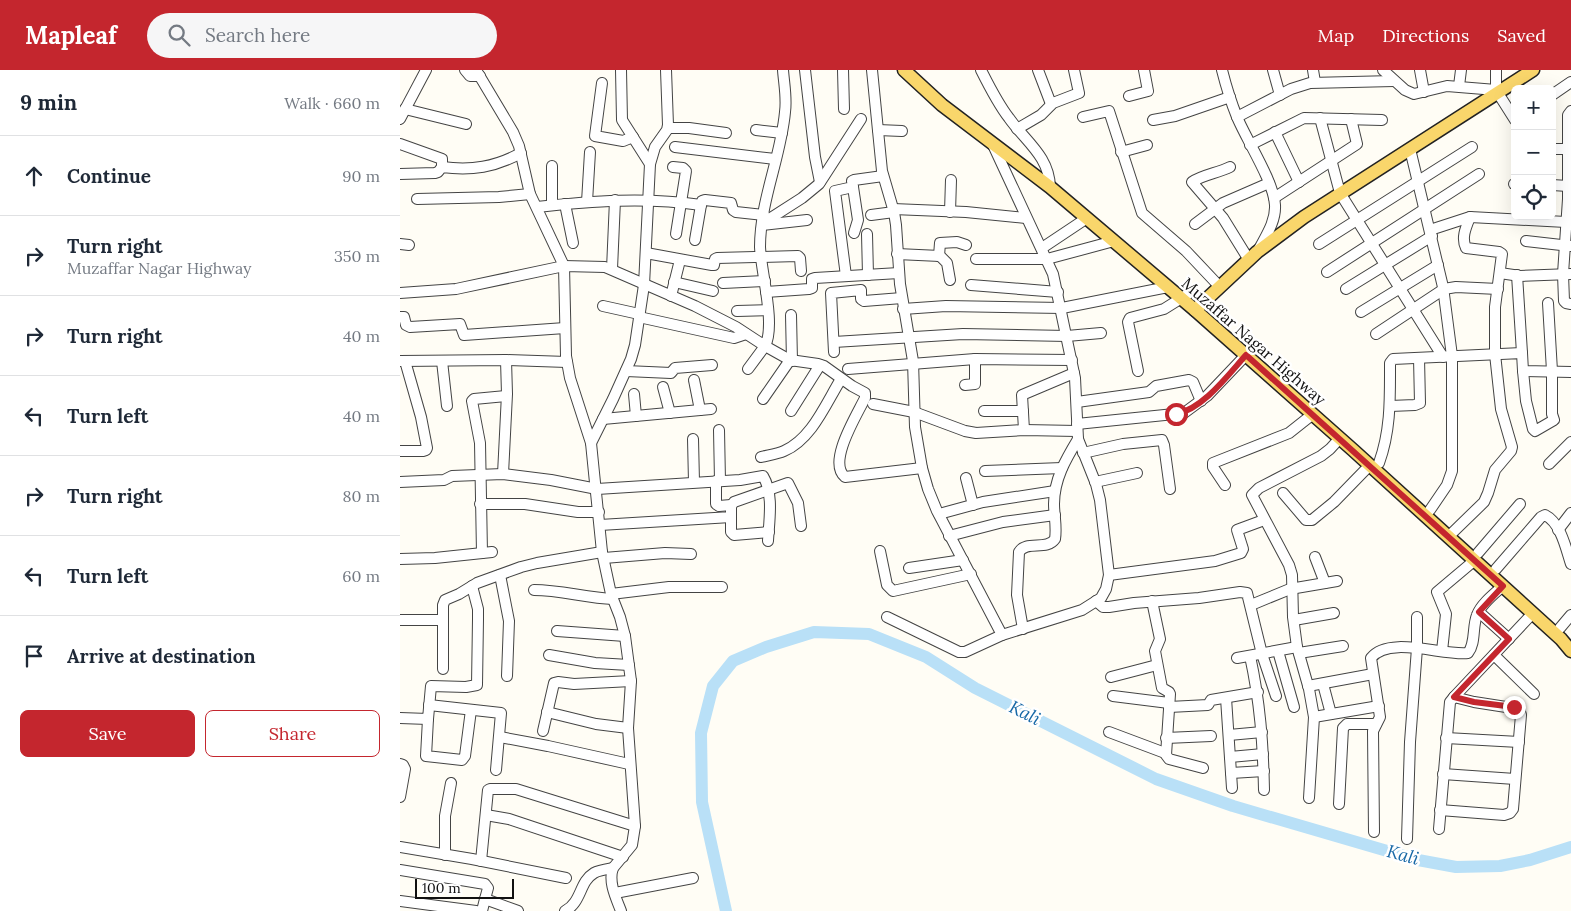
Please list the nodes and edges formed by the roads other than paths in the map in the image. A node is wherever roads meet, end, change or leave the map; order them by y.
1 (426, 70) edge
2 (465, 70) edge
3 (621, 70) edge
4 (666, 70) edge
5 (783, 70) edge
6 (804, 70) edge
7 (843, 70) edge
8 (872, 70) edge
9 (904, 70) edge
10 (913, 70) edge
11 (981, 70) edge
12 (1038, 70) edge
13 (1074, 70) edge
14 (1144, 70) edge
15 (1222, 70) edge
16 (1274, 70) edge
17 (1313, 70) edge
18 (1383, 70) edge
19 (1420, 70) edge
20 (1461, 70) edge
21 (1496, 70) edge
22 (1528, 72) edge
23 (478, 73) edge
24 (1394, 81) junction
25 (1316, 82) junction
26 (1571, 82) edge
27 (602, 83) dead end
28 (1459, 86) junction
29 (1497, 91) junction
30 (1424, 92) junction
31 (1556, 92) edge
32 (400, 95) edge
33 (1280, 95) junction
34 (412, 96) junction
35 (1129, 96) dead end
36 (1230, 97) junction
37 (1051, 104) junction
38 (844, 109) dead end
39 (1571, 111) edge
40 (402, 114) edge
41 (1511, 114) edge
42 (1083, 117) dead end
43 (1237, 118) junction
44 (1320, 118) junction
45 (861, 119) dead end
46 (1351, 119) junction
47 (1154, 120) dead end
48 (1382, 120) dead end
49 (466, 124) dead end
50 (668, 128) junction
51 (1017, 129) junction
52 (756, 130) dead end
53 (878, 130) junction
54 (902, 131) dead end
55 (1275, 132) junction
56 (726, 133) dead end
57 (782, 133) junction
58 (633, 137) junction
59 (400, 144) edge
60 (993, 145) junction
61 (1147, 145) dead end
62 (1250, 145) junction
63 (675, 147) dead end
64 (1472, 147) dead end
65 (1410, 149) junction
66 (1556, 149) edge
67 (1568, 149) junction
68 (590, 152) dead end
69 (1121, 152) junction
70 (521, 153) junction
71 (775, 158) junction
72 (1331, 161) junction
73 (650, 164) junction
74 (552, 166) dead end
75 (442, 167) junction
76 (673, 167) dead end
77 (1230, 167) dead end
78 (400, 174) edge
79 (1480, 174) dead end
80 (883, 176) junction
81 (951, 180) dead end
82 (1418, 181) junction
83 (820, 182) junction
84 (1050, 182) junction
85 (1299, 182) junction
86 (1269, 184) junction
87 (1556, 185) edge
88 (1568, 186) junction
89 (853, 187) junction
90 (1340, 193) junction
91 (530, 194) junction
92 (1274, 198) junction
93 (417, 199) dead end
94 (648, 199) junction
95 (615, 200) junction
96 (587, 202) junction
97 (682, 202) junction
98 (565, 204) junction
99 (701, 205) junction
100 (552, 206) junction
101 (536, 207) junction
102 (1214, 208) junction
103 (1425, 209) junction
104 (894, 211) junction
105 (950, 212) junction
106 (871, 215) dead end
107 (1470, 217) junction
108 (1026, 218) junction
109 (1087, 218) junction
110 (1357, 219) junction
111 (807, 220) dead end
112 (763, 221) junction
113 (1566, 222) junction
114 (1194, 224) dead end
115 (854, 233) dead end
116 (1431, 233) junction
117 (676, 234) dead end
118 (868, 234) dead end
119 (695, 240) dead end
120 (1526, 240) dead end
121 (1114, 241) junction
122 (573, 243) dead end
123 (1372, 243) junction
124 (966, 244) dead end
125 (1319, 244) dead end
126 (1568, 246) edge
127 (1042, 248) junction
128 (646, 254) junction
129 (897, 254) junction
130 (939, 256) junction
131 (1253, 256) junction
132 (761, 258) junction
133 (976, 259) dead end
134 (1047, 259) junction
135 (680, 260) junction
136 (1386, 265) junction
137 (1438, 265) junction
138 (564, 266) junction
139 (612, 269) junction
140 (801, 271) dead end
141 (1327, 272) dead end
142 (899, 273) junction
143 (1500, 273) junction
144 (1567, 274) edge
145 (868, 275) junction
146 (1517, 275) junction
147 (846, 276) junction
148 (950, 280) dead end
149 (674, 282) junction
150 (723, 283) dead end
151 (644, 285) junction
152 (971, 285) dead end
153 (765, 287) junction
154 (1168, 287) junction
155 (1220, 287) junction
156 (1400, 288) junction
157 (1346, 289) dead end
158 (1444, 289) junction
159 (1498, 289) junction
160 (713, 291) dead end
161 (1058, 292) junction
162 (400, 293) edge
163 (671, 296) junction
164 (1185, 297) junction
165 (1548, 303) dead end
166 (903, 304) junction
167 (1571, 304) edge
168 (603, 306) dead end
169 (1062, 308) junction
170 (1198, 308) junction
171 (1413, 309) junction
172 (768, 310) junction
173 (737, 311) dead end
174 (1361, 312) dead end
175 (791, 315) dead end
176 (639, 316) junction
177 (400, 317) edge
178 (566, 328) junction
179 (1101, 333) dead end
180 (746, 334) junction
181 (1376, 334) dead end
182 (1067, 336) junction
183 (909, 337) junction
184 (765, 346) junction
185 (1522, 353) junction
186 (1496, 354) junction
187 (1246, 355) junction
188 (1447, 356) junction
189 (1419, 358) junction
190 (975, 359) junction
191 (442, 360) junction
192 (506, 360) junction
193 (791, 360) junction
194 (1072, 360) junction
195 (403, 361) edge
196 (567, 362) junction
197 (913, 363) junction
198 (712, 365) dead end
199 (820, 365) junction
200 (748, 369) dead end
201 (848, 369) dead end
202 (626, 370) junction
203 (1138, 371) dead end
204 (1523, 371) junction
205 (1552, 371) junction
206 (1571, 372) edge
207 (1074, 373) junction
208 (840, 379) junction
209 (694, 380) dead end
210 (964, 385) dead end
211 (663, 387) dead end
212 (634, 394) dead end
213 (506, 396) junction
214 (763, 399) dead end
215 (1201, 401) junction
216 (1077, 402) junction
217 (873, 404) dead end
218 (447, 406) dead end
219 (1390, 406) junction
220 (711, 409) dead end
221 (700, 410) junction
222 (790, 411) dead end
223 (984, 411) dead end
224 (1023, 411) junction
225 (914, 412) junction
226 (670, 413) junction
227 (1313, 414) junction
228 (636, 416) junction
229 (604, 419) junction
230 (719, 430) dead end
231 (1024, 430) junction
232 (1077, 432) junction
233 (1340, 438) junction
234 (693, 439) dead end
235 (1571, 442) edge
236 (591, 443) junction
237 (400, 451) edge
238 (1083, 453) junction
239 (761, 457) dead end
240 (1374, 464) junction
241 (1550, 464) dead end
242 (922, 468) junction
243 (1062, 468) junction
244 (985, 471) dead end
245 (1137, 472) dead end
246 (503, 474) junction
247 (480, 475) junction
248 (966, 478) dead end
249 (718, 481) junction
250 (400, 482) edge
251 (694, 482) junction
252 (1095, 482) junction
253 (1224, 486) dead end
254 (597, 489) junction
255 (768, 489) junction
256 (1170, 489) dead end
257 (1055, 491) junction
258 (1283, 493) dead end
259 (480, 504) junction
260 (973, 504) junction
261 (1520, 504) dead end
262 (731, 505) junction
263 (1430, 510) junction
264 (599, 512) junction
265 (1571, 513) edge
266 (939, 514) junction
267 (1055, 515) junction
268 (731, 517) junction
269 (1264, 520) junction
270 (600, 525) junction
271 (801, 526) dead end
272 (1558, 530) junction
273 (1451, 534) junction
274 (949, 536) junction
275 (880, 551) dead end
276 (691, 554) dead end
277 (603, 555) junction
278 (1315, 557) dead end
279 (1476, 557) junction
280 (1570, 557) edge
281 (400, 558) edge
282 (963, 560) junction
283 (909, 568) dead end
284 (1496, 569) junction
285 (971, 574) junction
286 (500, 575) junction
287 (1108, 575) junction
288 (1337, 581) dead end
289 (1325, 583) junction
290 (472, 586) junction
291 (1503, 586) junction
292 (722, 587) dead end
293 (1292, 588) junction
294 (534, 590) dead end
295 (612, 597) junction
296 (1096, 601) junction
297 (1152, 601) junction
298 (1250, 605) junction
299 (1479, 612) junction
300 (1334, 613) dead end
301 (1533, 613) junction
302 (1571, 614) edge
303 (887, 617) dead end
304 (1417, 617) dead end
305 (400, 620) edge
306 (442, 620) junction
307 (1294, 620) junction
308 (1560, 628) junction
309 (1023, 629) junction
310 (557, 631) dead end
311 (624, 636) junction
312 (1002, 636) junction
313 (1571, 638) edge
314 (1509, 639) junction
315 (1342, 646) dead end
316 (1417, 648) junction
317 (1298, 650) junction
318 (1278, 651) junction
319 (1442, 651) junction
320 (1571, 651) edge
321 (1262, 654) junction
322 (549, 655) dead end
323 (1494, 655) junction
324 (1250, 656) junction
325 (1237, 658) dead end
326 (629, 665) junction
327 (1157, 665) junction
328 (443, 669) dead end
329 (1373, 674) junction
330 (507, 676) dead end
331 (1111, 676) dead end
332 (631, 680) junction
333 (1323, 684) junction
334 (1308, 686) junction
335 (1290, 694) junction
336 (1534, 694) dead end
337 (1258, 695) junction
338 (1113, 696) dead end
339 (1276, 696) junction
340 (1454, 697) junction
341 (1226, 698) junction
342 (429, 705) junction
343 (1169, 705) junction
344 (1379, 706) junction
345 (1294, 707) dead end
346 (471, 710) junction
347 (547, 712) junction
348 (1331, 714) junction
349 (1314, 717) junction
350 (400, 718) edge
351 (428, 719) junction
352 (1376, 724) junction
353 (628, 728) junction
354 (543, 731) dead end
355 (1109, 732) dead end
356 (1262, 732) junction
357 (1229, 735) junction
358 (1211, 736) dead end
359 (500, 737) junction
360 (1166, 738) junction
361 (1446, 738) junction
362 (1518, 742) junction
363 (1165, 753) junction
364 (1263, 754) junction
365 (1230, 757) junction
366 (400, 764) edge
367 (629, 764) junction
368 (1203, 768) dead end
369 (496, 770) dead end
370 (1264, 771) junction
371 (1232, 774) junction
372 (1443, 774) junction
373 (1516, 779) junction
374 (451, 783) dead end
375 (1232, 788) dead end
376 (1264, 790) dead end
377 (400, 797) edge
378 (1309, 798) dead end
379 (1339, 804) dead end
380 (1440, 810) junction
381 (486, 815) junction
382 (635, 826) junction
383 (1439, 829) dead end
384 (1374, 832) dead end
385 (1407, 839) dead end
386 (400, 847) edge
387 (445, 855) junction
388 (623, 857) junction
389 (481, 861) junction
390 (613, 868) junction
391 (400, 870) edge
392 (566, 878) dead end
393 (693, 878) dead end
394 (615, 893) junction
395 (485, 900) junction
396 (400, 901) edge
397 (501, 908) edge
398 (476, 911) edge
399 (482, 911) edge
400 (518, 911) edge
401 (565, 911) edge
402 (621, 911) edge

1 - 34 street
2 - 23 street
3 - 58 street
4 - 50 street
5 - 57 street
6 - 83 street
7 - 38 street
8 - 53 street
9 - 60 main road, Muzaffar Nagar Highway
10 - 84 main road, Muzaffar Nagar Highway
11 - 51 street
12 - 37 street
13 - 37 street
14 - 35 street
15 - 36 street
16 - 33 street
17 - 25 street
18 - 24 street
19 - 30 street
20 - 28 street
21 - 29 street
22 - 29 main road
23 - 70 street
24 - 25 street
24 - 30 street
25 - 33 street
26 - 31 street
27 - 58 street
28 - 29 street
28 - 30 street
29 - 41 street
29 - 65 main road
32 - 34 street
33 - 43 street
34 - 40 street
36 - 43 street
36 - 47 street
37 - 51 street
39 - 67 street
40 - 49 street
42 - 69 street
43 - 62 street
44 - 46 street
44 - 55 street
44 - 72 street
45 - 83 street
46 - 48 street
46 - 72 street
50 - 56 street
50 - 73 street
51 - 84 street
52 - 57 street
53 - 54 street
53 - 80 street
55 - 62 street
55 - 85 street
57 - 71 street
58 - 73 street
59 - 75 street
60 - 84 main road, Muzaffar Nagar Highway
60 - 108 street
61 - 69 street
62 - 86 street
63 - 71 street
64 - 82 street
65 - 82 street
65 - 90 main road
66 - 67 street
67 - 88 street
68 - 96 street
69 - 155 street
70 - 75 street
70 - 91 street
71 - 112 street
72 - 85 street
72 - 90 street
73 - 94 street
74 - 100 street
75 - 78 street
76 - 97 street
77 - 102 street
79 - 103 street
80 - 89 street
80 - 104 street
81 - 105 street
82 - 103 street
82 - 110 street
83 - 112 street
84 - 109 main road, Muzaffar Nagar Highway
84 - 164 main road, Muzaffar Nagar Highway
85 - 92 street
86 - 92 street
86 - 102 street
87 - 88 street
88 - 113 street
89 - 115 street
89 - 147 street
90 - 110 street
90 - 131 main road
91 - 93 street
91 - 101 street
92 - 131 street
94 - 95 street
94 - 97 street
94 - 128 street
95 - 96 street
95 - 139 street
96 - 98 street
97 - 99 street
97 - 117 street
98 - 100 street
98 - 122 street
99 - 112 street
99 - 119 street
100 - 101 street
101 - 138 street
102 - 114 street
102 - 131 street
103 - 116 street
103 - 123 street
104 - 105 street
104 - 106 street
104 - 129 street
105 - 108 street
107 - 113 street
107 - 116 street
107 - 143 street
108 - 127 street
109 - 121 main road, Muzaffar Nagar Highway
109 - 127 street
110 - 123 street
110 - 125 street
111 - 112 street
112 - 132 street
113 - 126 street
116 - 136 street
116 - 137 street
118 - 145 street
120 - 126 street
121 - 134 street
121 - 154 main road, Muzaffar Nagar Highway
123 - 136 street
123 - 141 street
124 - 130 street
126 - 144 street
127 - 134 street
128 - 135 street
128 - 151 street
129 - 130 street
129 - 142 street
130 - 148 street
131 - 155 main road
132 - 135 street
132 - 140 street
132 - 153 street
133 - 134 street
134 - 161 street
135 - 149 street
136 - 156 street
136 - 157 street
137 - 156 street
137 - 158 street
138 - 139 street
138 - 162 street
138 - 178 street
139 - 151 street
142 - 145 street
142 - 166 street
143 - 146 street
143 - 159 street
144 - 146 street
144 - 167 street
145 - 147 street
146 - 185 street
147 - 153 street
149 - 160 street
149 - 163 street
150 - 153 street
151 - 163 street
151 - 176 street
152 - 161 street
153 - 172 street
154 - 164 main road, Muzaffar Nagar Highway
154 - 169 street
155 - 170 main road
156 - 171 street
156 - 174 street
158 - 159 street
158 - 171 street
158 - 188 street
159 - 186 street
161 - 169 street
163 - 180 street
164 - 170 main road, Muzaffar Nagar Highway
164 - 203 street
165 - 205 street
166 - 169 street
166 - 183 street
166 - 183 street
168 - 176 street
169 - 182 street
170 - 187 main road, Muzaffar Nagar Highway
170 - 240 main road, Muzaffar Nagar Highway
171 - 181 street
171 - 188 street
172 - 173 street
172 - 184 street
175 - 193 street
176 - 180 street
176 - 202 street
177 - 178 street
178 - 196 street
179 - 182 street
180 - 184 street
182 - 183 street
182 - 194 street
183 - 197 street
184 - 193 street
184 - 200 street
185 - 186 street
185 - 204 street
186 - 188 street
186 - 273 street
187 - 215 street
187 - 227 main road, Muzaffar Nagar Highway
188 - 189 street
188 - 263 street
189 - 219 street
189 - 219 street
190 - 194 street
190 - 197 street
190 - 210 street
191 - 192 street
191 - 195 street
191 - 218 street
192 - 196 street
192 - 213 street
193 - 199 street
193 - 214 street
194 - 207 street
195 - 237 street
196 - 236 street
197 - 201 street
197 - 225 street
198 - 202 street
199 - 208 street
199 - 222 street
202 - 229 street
204 - 205 street
204 - 205 street
205 - 206 street
207 - 216 street
207 - 224 street
208 - 239 street
208 - 242 street
209 - 221 street
211 - 226 street
212 - 228 street
213 - 246 street
213 - 247 street
215 - 216 street
215 - 232 street
216 - 232 street
217 - 225 street
219 - 240 street
220 - 221 street
221 - 226 street
223 - 224 street
224 - 231 street
225 - 231 street
225 - 242 street
226 - 228 street
227 - 233 main road, Muzaffar Nagar Highway
227 - 253 street
228 - 229 street
229 - 236 street
230 - 249 street
231 - 232 street
232 - 238 street
232 - 243 street
233 - 240 main road, Muzaffar Nagar Highway
233 - 269 street
234 - 251 street
235 - 241 street
236 - 254 street
238 - 252 street
238 - 256 street
240 - 258 street
240 - 263 main road, Muzaffar Nagar Highway
240 - 273 main road, Muzaffar Nagar Highway
242 - 266 street
243 - 244 street
243 - 257 street
245 - 252 street
246 - 247 street
246 - 254 street
247 - 250 street
247 - 259 street
248 - 260 street
249 - 251 street
249 - 255 street
249 - 262 street
251 - 254 street
252 - 287 street
254 - 264 street
255 - 262 street
255 - 268 street
255 - 271 street
257 - 260 street
257 - 267 street
259 - 264 street
259 - 281 street
260 - 266 street
261 - 279 street
262 - 268 street
263 - 273 main road, Muzaffar Nagar Highway
264 - 270 street
265 - 272 street
266 - 274 street
267 - 274 street
267 - 309 street
268 - 270 street
269 - 287 street
269 - 293 street
270 - 277 street
272 - 280 street
272 - 284 street
273 - 279 main road, Muzaffar Nagar Highway
274 - 282 street
275 - 285 street
276 - 277 street
277 - 286 street
277 - 295 street
278 - 289 street
279 - 284 main road, Muzaffar Nagar Highway
279 - 291 main road, Muzaffar Nagar Highway
279 - 319 street
282 - 283 street
282 - 285 street
284 - 308 main road, Muzaffar Nagar Highway
285 - 312 street
286 - 290 street
286 - 330 street
287 - 296 street
288 - 289 street
289 - 293 street
290 - 306 street
290 - 342 street
291 - 299 street
291 - 301 main road, Muzaffar Nagar Highway
292 - 295 street
293 - 298 street
293 - 307 street
294 - 295 street
295 - 311 street
296 - 297 street
296 - 309 street
297 - 298 street
297 - 327 street
298 - 321 street
299 - 314 street
299 - 319 street
300 - 307 street
301 - 314 street
301 - 320 main road, Muzaffar Nagar Highway
302 - 308 street
303 - 312 street
304 - 316 street
305 - 306 street
306 - 328 street
307 - 317 street
308 - 313 main road, Muzaffar Nagar Highway
309 - 312 street
310 - 311 street
311 - 326 street
314 - 323 street
315 - 317 street
316 - 319 street
316 - 329 street
316 - 385 street
317 - 318 street
317 - 334 street
318 - 321 street
318 - 335 street
321 - 324 street
321 - 339 street
322 - 326 street
323 - 336 street
323 - 340 street
324 - 325 street
324 - 337 street
326 - 332 street
327 - 331 street
327 - 343 street
329 - 333 street
329 - 344 street
332 - 347 street
332 - 353 street
333 - 334 street
333 - 348 street
334 - 349 street
335 - 339 street
335 - 345 street
337 - 339 street
337 - 341 street
337 - 356 street
338 - 343 street
340 - 361 street
340 - 362 street
341 - 343 street
341 - 357 street
342 - 346 street
342 - 351 street
343 - 360 street
344 - 348 street
344 - 352 street
346 - 351 street
346 - 359 street
347 - 353 street
347 - 354 street
348 - 349 street
349 - 378 street
350 - 351 street
352 - 379 street
352 - 384 street
353 - 367 street
355 - 363 street
356 - 357 street
356 - 364 street
357 - 365 street
358 - 360 street
359 - 367 street
359 - 369 street
360 - 363 street
361 - 362 street
361 - 372 street
362 - 373 street
363 - 368 street
364 - 365 street
364 - 370 street
365 - 371 street
366 - 377 street
367 - 382 street
370 - 371 street
370 - 376 street
371 - 375 street
372 - 373 street
372 - 380 street
373 - 380 street
374 - 387 street
380 - 383 street
381 - 382 street
381 - 388 street
381 - 389 street
382 - 388 street
386 - 387 street
387 - 389 street
388 - 390 street
389 - 392 street
390 - 394 street
390 - 401 street
391 - 395 street
393 - 394 street
394 - 402 street
395 - 397 street
395 - 399 street
396 - 398 street
397 - 400 street

